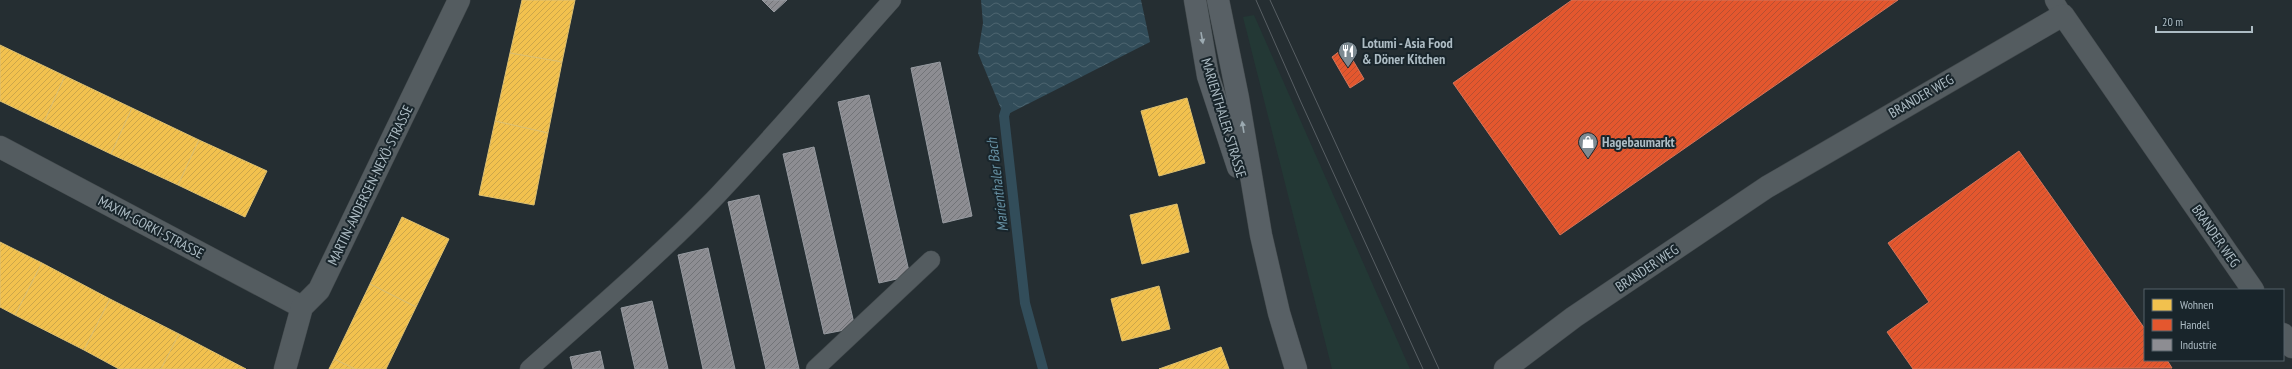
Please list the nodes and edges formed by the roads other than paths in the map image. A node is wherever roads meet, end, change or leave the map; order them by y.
1 (460, 0) edge
2 (892, 0) edge
3 (1195, 0) edge
4 (1218, 0) edge
5 (2058, 7) edge
6 (0, 147) edge
7 (1261, 235) junction
8 (930, 260) dead end
9 (2252, 289) edge
10 (302, 307) junction
11 (2284, 335) edge
12 (2292, 347) edge
13 (285, 369) edge
14 (529, 369) edge
15 (815, 369) edge
16 (1296, 369) edge
17 (1505, 369) edge

1 - 10 street, MARTIN-ANDERSEN-NEXÖ-STRASSE
2 - 14 lane
3 -> 7 main road, MARIENTHALER STRASSE
7 -> 4 main road, MARIENTHALER STRASSE
5 - 9 street, BRANDER WEG
5 - 17 street, BRANDER WEG
6 - 10 street, MAXIM-GORKI-STRASSE
7 - 16 main road, MARIENTHALER STRASSE
8 - 15 lane
10 - 13 street, MARTIN-ANDERSEN-NEXÖ-STRASSE
11 - 12 street

